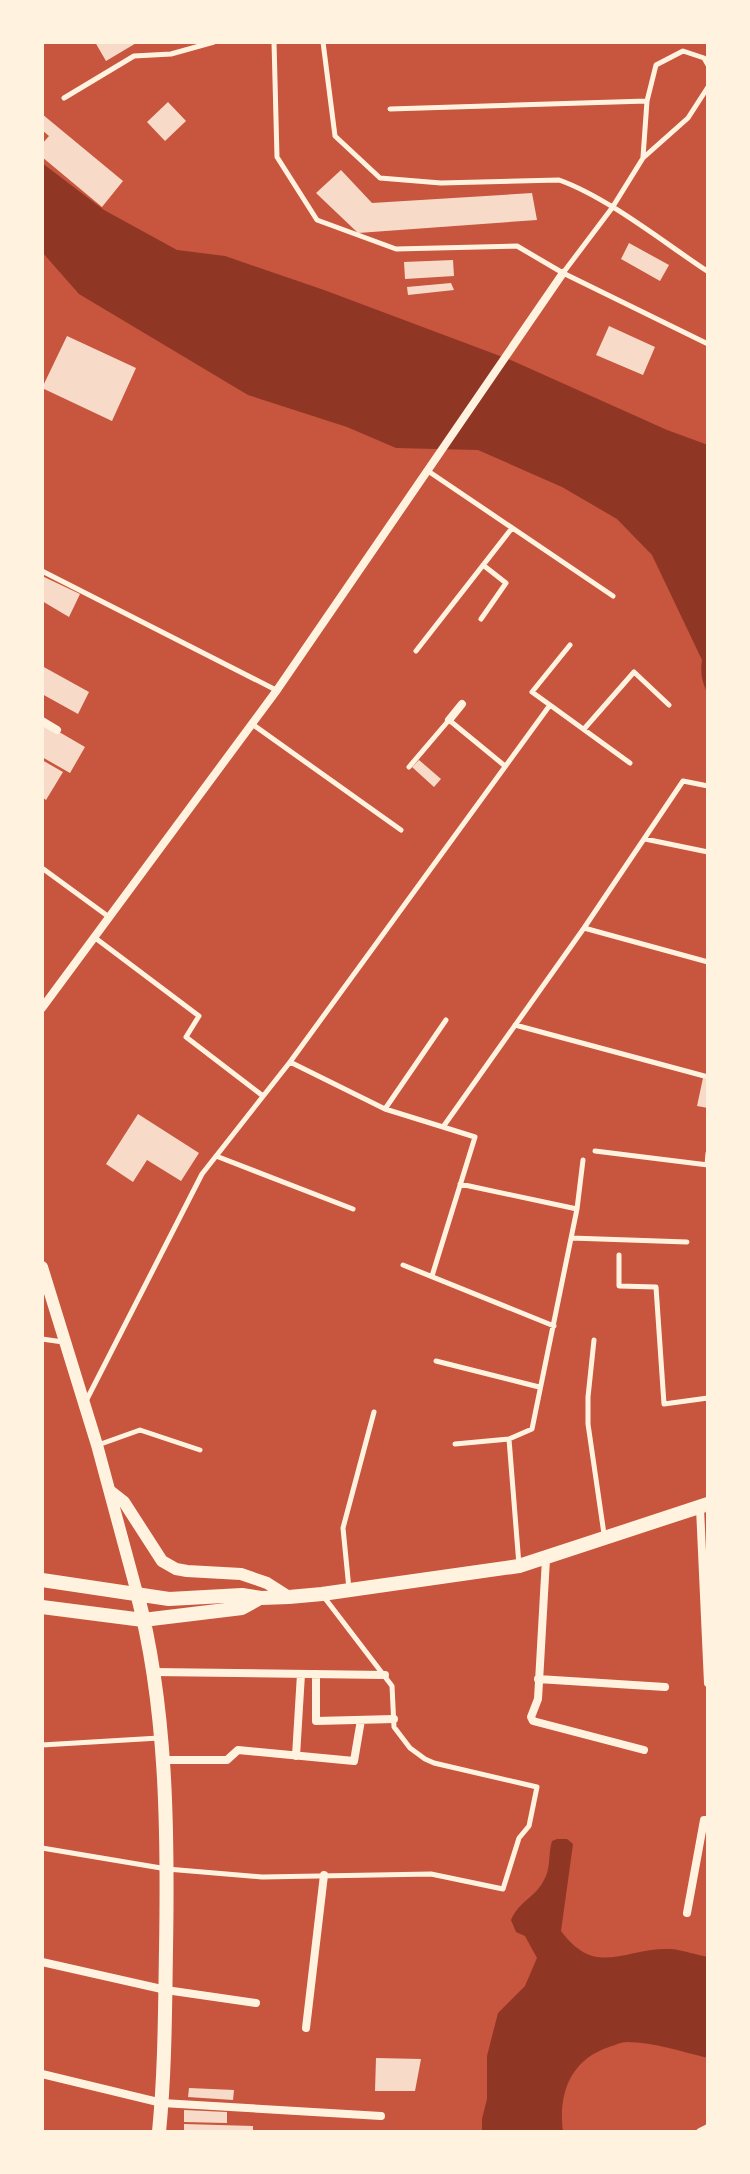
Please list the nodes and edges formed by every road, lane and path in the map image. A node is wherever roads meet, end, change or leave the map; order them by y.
1 (214, 42) edge
2 (274, 42) edge
3 (323, 42) edge
4 (706, 58) edge
5 (708, 65) edge
6 (707, 91) edge
7 (64, 98) dead end
8 (647, 101) junction
9 (390, 109) dead end
10 (643, 158) junction
11 (612, 208) junction
12 (708, 270) edge
13 (563, 273) junction
14 (708, 344) edge
15 (428, 471) junction
16 (512, 528) junction
17 (483, 565) junction
18 (42, 571) edge
19 (613, 596) dead end
20 (481, 619) dead end
21 (570, 645) dead end
22 (416, 651) dead end
23 (277, 690) junction
24 (462, 704) dead end
25 (550, 705) junction
26 (669, 705) dead end
27 (449, 720) junction
28 (42, 721) edge
29 (252, 724) junction
30 (584, 729) junction
31 (57, 730) dead end
32 (630, 763) dead end
33 (505, 766) junction
34 (409, 767) dead end
35 (708, 786) edge
36 (401, 830) dead end
37 (645, 839) junction
38 (708, 852) edge
39 (42, 868) edge
40 (109, 917) junction
41 (584, 928) junction
42 (94, 937) junction
43 (708, 962) edge
44 (42, 1008) edge
45 (446, 1020) dead end
46 (515, 1025) junction
47 (290, 1062) junction
48 (708, 1077) edge
49 (263, 1096) junction
50 (385, 1109) junction
51 (443, 1127) junction
52 (595, 1151) dead end
53 (708, 1153) edge
54 (216, 1156) junction
55 (583, 1160) dead end
56 (707, 1165) edge
57 (460, 1184) junction
58 (353, 1209) dead end
59 (577, 1209) junction
60 (571, 1238) junction
61 (687, 1242) dead end
62 (619, 1255) dead end
63 (403, 1265) dead end
64 (42, 1267) edge
65 (432, 1276) junction
66 (554, 1326) junction
67 (42, 1339) edge
68 (594, 1340) dead end
69 (64, 1342) junction
70 (436, 1361) dead end
71 (539, 1387) junction
72 (708, 1398) edge
73 (84, 1406) junction
74 (374, 1412) dead end
75 (509, 1439) junction
76 (455, 1444) dead end
77 (97, 1445) junction
78 (200, 1450) dead end
79 (110, 1491) junction
80 (704, 1506) edge
81 (605, 1539) junction
82 (546, 1559) junction
83 (519, 1566) junction
84 (42, 1580) edge
85 (349, 1590) junction
86 (137, 1593) junction
87 (322, 1594) junction
88 (289, 1597) junction
89 (261, 1598) junction
90 (42, 1607) edge
91 (143, 1620) junction
92 (152, 1672) junction
93 (301, 1674) junction
94 (316, 1674) junction
95 (385, 1675) junction
96 (538, 1679) junction
97 (708, 1683) edge
98 (665, 1687) dead end
99 (394, 1719) junction
100 (361, 1720) junction
101 (160, 1738) junction
102 (42, 1745) edge
103 (644, 1750) dead end
104 (296, 1756) junction
105 (163, 1760) junction
106 (708, 1820) edge
107 (42, 1848) edge
108 (167, 1869) junction
109 (324, 1875) junction
110 (687, 1913) dead end
111 (42, 1962) edge
112 (166, 1990) junction
113 (256, 2003) dead end
114 (306, 2028) dead end
115 (42, 2074) edge
116 (162, 2103) junction
117 (381, 2116) dead end
118 (708, 2128) edge
119 (159, 2132) edge
120 (700, 2132) edge

1 - 7 lane
2 - 13 lane
3 - 11 lane
4 - 5 lane
4 - 8 lane
6 - 10 lane
8 - 9 lane
8 - 10 lane
10 - 11 lane
11 - 12 lane
11 - 13 lane
13 - 14 lane
13 - 15 street
15 - 16 lane
15 - 23 street
16 - 17 lane
16 - 19 lane
17 - 20 lane
17 - 22 lane
18 - 23 lane
21 - 25 lane
23 - 29 street
24 - 27 street
25 - 30 lane
25 - 33 lane
26 - 30 lane
27 - 33 lane
27 - 34 lane
28 - 31 street
29 - 36 lane
29 - 40 street
30 - 32 lane
33 - 47 lane
35 - 37 lane
37 - 38 lane
37 - 41 lane
39 - 40 lane
40 - 42 street
41 - 43 lane
41 - 46 lane
42 - 44 street
42 - 49 lane
45 - 50 lane
46 - 48 lane
46 - 51 lane
47 - 49 lane
47 - 50 lane
49 - 54 lane
50 - 51 lane
51 - 57 lane
52 - 56 lane
53 - 56 lane
54 - 58 lane
54 - 73 lane
55 - 59 lane
57 - 59 lane
57 - 65 lane
59 - 60 lane
60 - 61 lane
60 - 66 lane
62 - 72 lane
63 - 65 lane
64 - 69 street
65 - 66 lane
66 - 71 lane
67 - 69 lane
68 - 81 lane
69 - 73 street
70 - 71 lane
71 - 75 lane
73 - 77 street
74 - 85 lane
75 - 76 lane
75 - 83 lane
77 - 78 lane
77 - 79 street
79 - 86 street
79 - 88 street
80 - 81 main road
80 - 97 street
81 - 82 main road
82 - 83 main road
82 - 96 street
83 - 85 main road
84 - 86 main road
85 - 87 main road
86 - 89 main road
86 - 91 main road
87 - 88 main road
87 - 95 lane
88 - 89 main road
89 - 91 main road
90 - 91 main road
91 - 92 main road
92 - 93 street
92 - 101 main road
93 - 94 street
93 - 104 street
94 - 95 street
94 - 100 street
95 - 99 lane
96 - 98 street
96 - 103 street
99 - 100 street
99 - 109 lane
100 - 104 street
101 - 102 lane
101 - 105 main road
104 - 105 street
105 - 108 main road
106 - 110 street
107 - 108 lane
108 - 109 lane
108 - 112 main road
109 - 114 street
111 - 112 street
112 - 113 street
112 - 116 main road
115 - 116 street
116 - 117 street
116 - 119 main road
118 - 120 street

